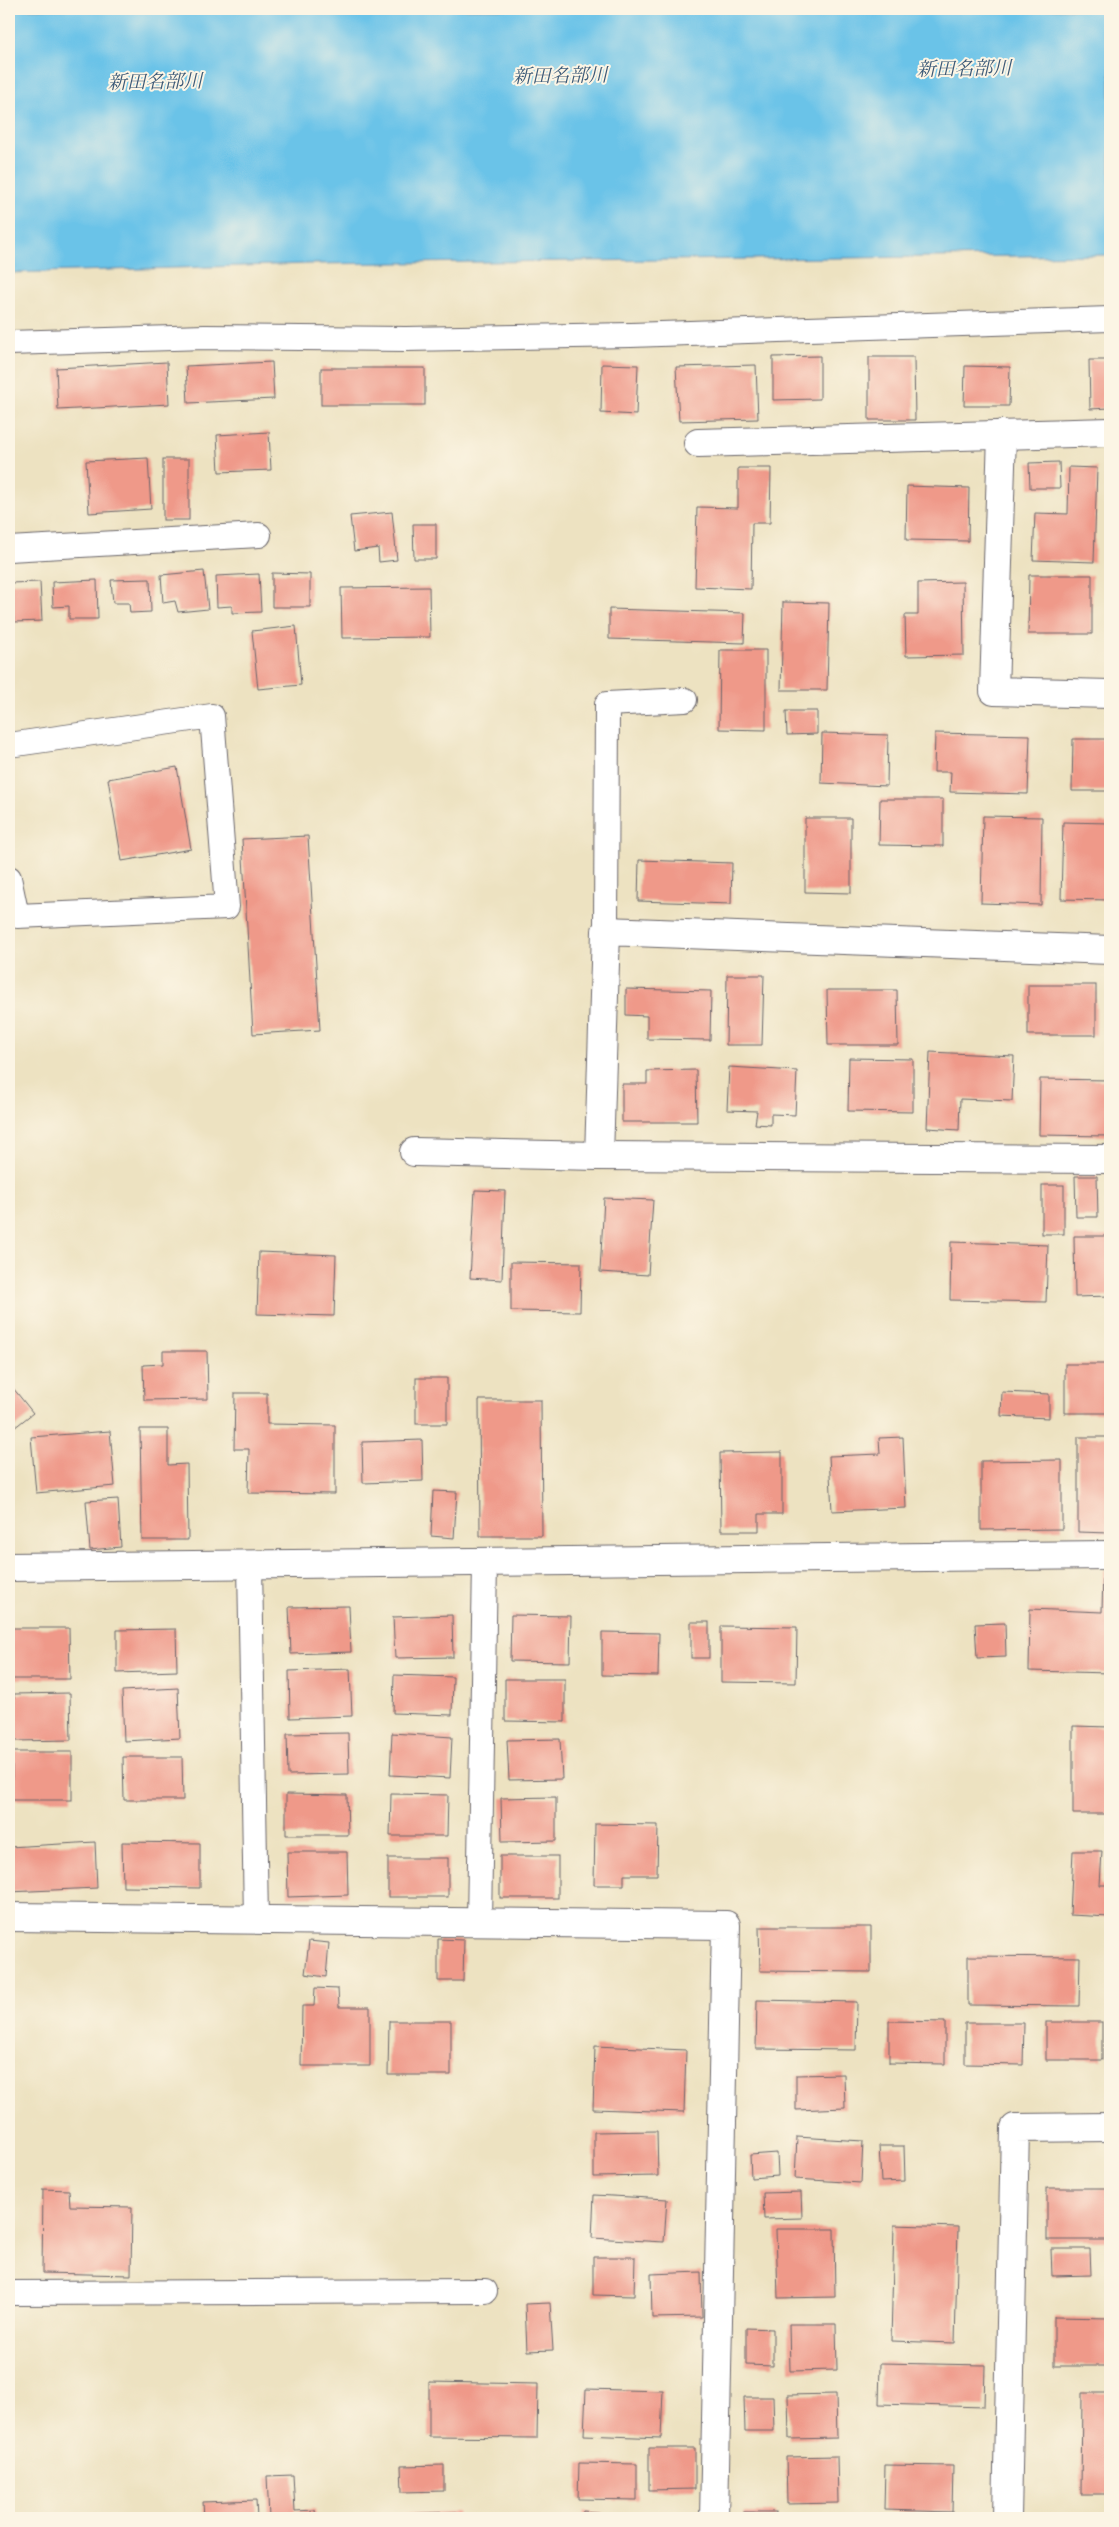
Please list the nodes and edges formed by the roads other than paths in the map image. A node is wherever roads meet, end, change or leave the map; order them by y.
1 (1110, 319) edge
2 (9, 343) edge
3 (1110, 432) edge
4 (1002, 434) junction
5 (698, 443) dead end
6 (259, 535) dead end
7 (9, 549) edge
8 (1110, 694) edge
9 (686, 700) dead end
10 (9, 745) edge
11 (9, 878) edge
12 (606, 931) junction
13 (1110, 950) edge
14 (414, 1152) dead end
15 (599, 1156) junction
16 (1110, 1159) edge
17 (1110, 1555) edge
18 (485, 1562) junction
19 (250, 1564) junction
20 (9, 1567) edge
21 (9, 1917) edge
22 (256, 1920) junction
23 (479, 1922) junction
24 (1110, 2127) edge
25 (485, 2291) dead end
26 (9, 2293) edge
27 (714, 2518) edge
28 (1007, 2518) edge

1 - 2 lane
3 - 4 street
4 - 5 street
4 - 8 street
6 - 7 lane
9 - 12 lane
10 - 11 lane
12 - 13 street
12 - 15 street
14 - 15 street
15 - 16 street
17 - 18 street
18 - 19 street
18 - 23 lane
19 - 20 street
19 - 22 lane
21 - 22 street
22 - 23 street
23 - 27 street
24 - 28 street
25 - 26 lane

